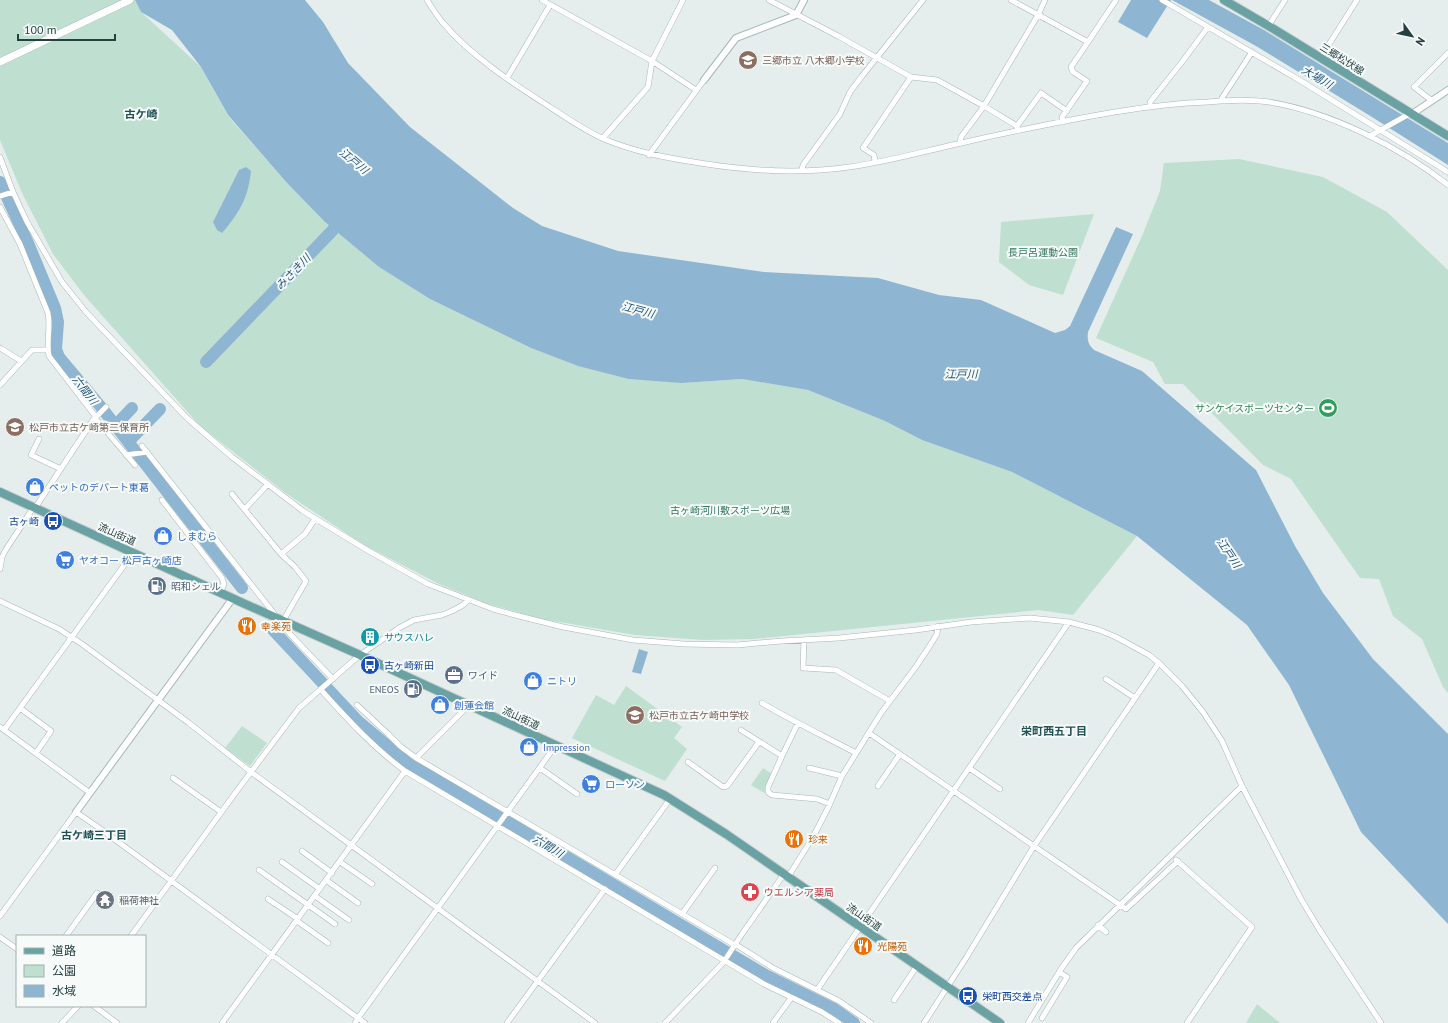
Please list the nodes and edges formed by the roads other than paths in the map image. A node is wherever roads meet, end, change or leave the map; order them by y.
1 (130, 0) edge
2 (427, 0) edge
3 (543, 0) edge
4 (683, 0) edge
5 (769, 0) edge
6 (804, 0) edge
7 (923, 0) edge
8 (1011, 0) edge
9 (1045, 0) edge
10 (1116, 0) edge
11 (1162, 0) edge
12 (1224, 0) edge
13 (1285, 0) edge
14 (1357, 0) edge
15 (550, 5) junction
16 (796, 15) junction
17 (1038, 15) junction
18 (1269, 25) junction
19 (1208, 27) junction
20 (1088, 42) junction
21 (1252, 52) junction
22 (1448, 53) edge
23 (1320, 57) junction
24 (877, 58) junction
25 (652, 60) junction
26 (0, 62) edge
27 (911, 77) junction
28 (507, 78) junction
29 (704, 80) joint
30 (696, 90) junction
31 (1448, 90) edge
32 (1431, 100) junction
33 (1222, 101) junction
34 (984, 106) junction
35 (1150, 107) junction
36 (1067, 111) junction
37 (1409, 114) junction
38 (1063, 122) junction
39 (1018, 129) junction
40 (1383, 129) junction
41 (1370, 136) junction
42 (1448, 136) edge
43 (603, 138) junction
44 (960, 143) junction
45 (649, 155) junction
46 (0, 158) edge
47 (875, 162) junction
48 (802, 170) junction
49 (1448, 172) edge
50 (1448, 185) edge
51 (12, 192) junction
52 (0, 196) edge
53 (0, 206) edge
54 (6, 218) junction
55 (0, 219) edge
56 (0, 348) edge
57 (48, 350) junction
58 (21, 361) junction
59 (0, 385) edge
60 (106, 407) dead end
61 (95, 417) junction
62 (39, 439) dead end
63 (142, 446) dead end
64 (147, 452) junction
65 (126, 454) junction
66 (135, 465) dead end
67 (61, 469) junction
68 (267, 485) junction
69 (0, 492) edge
70 (232, 494) dead end
71 (162, 500) dead end
72 (34, 508) junction
73 (245, 509) junction
74 (315, 519) junction
75 (133, 553) junction
76 (281, 554) junction
77 (0, 569) edge
78 (220, 593) junction
79 (233, 598) junction
80 (468, 600) junction
81 (0, 601) edge
82 (281, 620) junction
83 (1069, 622) junction
84 (938, 626) junction
85 (71, 637) junction
86 (804, 640) junction
87 (360, 655) junction
88 (1159, 663) junction
89 (1106, 679) dead end
90 (333, 680) junction
91 (321, 690) junction
92 (1135, 698) junction
93 (158, 700) junction
94 (890, 701) junction
95 (762, 703) dead end
96 (357, 705) dead end
97 (467, 705) junction
98 (20, 708) junction
99 (798, 723) junction
100 (2, 730) edge
101 (741, 730) dead end
102 (869, 733) junction
103 (759, 742) junction
104 (556, 745) junction
105 (36, 753) junction
106 (856, 753) junction
107 (900, 754) junction
108 (782, 756) junction
109 (416, 758) junction
110 (688, 762) dead end
111 (540, 768) junction
112 (810, 768) dead end
113 (969, 768) junction
114 (405, 771) junction
115 (251, 772) junction
116 (842, 776) junction
117 (173, 778) dead end
118 (878, 786) dead end
119 (1242, 786) junction
120 (1000, 789) dead end
121 (954, 791) junction
122 (90, 792) junction
123 (577, 794) dead end
124 (670, 799) junction
125 (830, 804) junction
126 (76, 812) junction
127 (221, 812) junction
128 (508, 812) junction
129 (498, 826) junction
130 (352, 846) junction
131 (1034, 846) junction
132 (302, 851) dead end
133 (1171, 856) junction
134 (1178, 861) junction
135 (282, 862) dead end
136 (340, 862) junction
137 (715, 868) dead end
138 (260, 870) dead end
139 (332, 873) junction
140 (615, 875) junction
141 (786, 876) junction
142 (326, 880) junction
143 (170, 881) junction
144 (372, 884) dead end
145 (320, 889) junction
146 (605, 889) junction
147 (97, 893) dead end
148 (315, 896) junction
149 (268, 899) dead end
150 (358, 903) dead end
151 (1120, 904) junction
152 (308, 905) junction
153 (438, 908) junction
154 (682, 914) junction
155 (0, 916) edge
156 (297, 920) junction
157 (349, 920) dead end
158 (335, 924) dead end
159 (1098, 925) junction
160 (860, 926) junction
161 (1106, 932) dead end
162 (67, 935) edge
163 (132, 935) edge
164 (0, 937) edge
165 (328, 943) dead end
166 (734, 945) junction
167 (16, 948) edge
168 (272, 955) junction
169 (725, 961) junction
170 (917, 966) junction
171 (1059, 972) junction
172 (538, 981) junction
173 (948, 987) junction
174 (817, 990) junction
175 (898, 995) junction
176 (792, 998) junction
177 (904, 999) dead end
178 (894, 1000) dead end
179 (77, 1007) edge
180 (95, 1007) edge
181 (1042, 1018) dead end
182 (356, 1021) edge
183 (62, 1023) edge
184 (118, 1023) edge
185 (222, 1023) edge
186 (365, 1023) edge
187 (507, 1023) edge
188 (595, 1023) edge
189 (665, 1023) edge
190 (773, 1023) edge
191 (839, 1023) edge
192 (871, 1023) edge
193 (924, 1023) edge
194 (1000, 1023) edge
195 (1028, 1023) edge
196 (1187, 1023) edge
197 (1381, 1023) edge

1 - 26 main road
2 - 28 street
3 - 15 street
4 - 25 street
5 - 16 street
6 - 16 street
7 - 24 street
8 - 17 street
9 - 17 street
10 - 20 street
11 - 19 street
12 - 18 main road, 三郷松伏線
13 - 18 street
14 - 23 street
15 - 25 street
15 - 28 street
16 - 24 street
16 - 29 street
17 - 20 street
17 - 34 street
18 - 23 main road, 三郷松伏線
19 - 21 street
19 - 35 street
20 - 36 street
21 - 33 street
21 - 40 street
22 - 32 street
23 - 37 main road, 三郷松伏線
24 - 27 street
24 - 48 street
25 - 30 street
25 - 43 street
27 - 34 street
27 - 47 street
28 - 43 street
29 - 30 street
30 - 45 street
31 - 32 street
32 - 37 street
33 - 35 street
33 - 41 street
34 - 39 street
34 - 44 street
35 - 38 street
36 - 38 street
36 - 39 street
37 - 40 street
37 - 42 main road, 三郷松伏線
38 - 39 street
39 - 44 street
40 - 41 street
40 - 49 street
41 - 50 street
43 - 45 street
44 - 47 street
45 - 48 street
46 - 51 street
47 - 48 street
51 - 52 street
51 - 68 street
53 - 54 street
54 - 55 street
54 - 57 street
56 - 58 street
57 - 58 street
57 - 61 street
58 - 59 street
60 - 61 street
61 - 65 street
61 - 67 street
62 - 67 street
63 - 64 street
64 - 65 street
64 - 82 street
65 - 66 street
67 - 72 street
68 - 73 street
68 - 74 street
69 - 72 main road, 流山街道
70 - 73 street
71 - 78 street
72 - 75 main road, 流山街道
72 - 77 street
73 - 76 street
74 - 76 street
74 - 80 street
75 - 78 main road, 流山街道
75 - 85 street
76 - 82 street
78 - 79 main road, 流山街道
79 - 82 main road, 流山街道
79 - 93 street
80 - 86 street
80 - 87 street
81 - 85 street
82 - 87 main road, 流山街道
82 - 90 street
83 - 84 street
83 - 88 street
83 - 113 street
84 - 86 street
84 - 94 street
85 - 93 street
85 - 98 street
86 - 94 street
87 - 90 street
87 - 97 main road, 流山街道
88 - 92 street
88 - 119 street
89 - 92 street
90 - 91 street
91 - 114 street
91 - 115 street
92 - 131 street
93 - 115 street
93 - 122 street
94 - 102 street
95 - 99 street
96 - 109 street
97 - 104 main road, 流山街道
97 - 109 street
98 - 100 street
98 - 105 street
99 - 106 street
99 - 108 street
100 - 105 street
101 - 103 street
102 - 106 street
102 - 107 street
103 - 108 street
103 - 110 street
104 - 111 street
104 - 124 main road, 流山街道
105 - 122 street
106 - 116 street
107 - 118 street
107 - 121 street
108 - 125 street
109 - 128 street
111 - 123 street
111 - 128 street
112 - 116 street
113 - 120 street
113 - 121 street
114 - 129 street
114 - 130 street
115 - 127 street
115 - 130 street
116 - 125 street
117 - 127 street
119 - 133 street
119 - 197 street
121 - 131 street
121 - 160 street
122 - 126 street
124 - 140 street
124 - 141 main road, 流山街道
125 - 141 street
126 - 143 street
126 - 155 street
127 - 143 street
128 - 129 street
128 - 140 street
129 - 146 street
129 - 153 street
130 - 136 street
130 - 153 street
131 - 151 street
131 - 173 street
132 - 139 street
133 - 134 street
133 - 151 street
134 - 151 street
134 - 196 street
135 - 145 street
136 - 139 street
136 - 144 street
137 - 154 street
138 - 152 street
139 - 142 street
140 - 154 street
141 - 160 main road, 流山街道
141 - 166 street
142 - 145 street
142 - 150 street
143 - 163 street
143 - 168 street
145 - 148 street
146 - 169 street
146 - 172 street
147 - 162 street
148 - 152 street
148 - 157 street
149 - 156 street
151 - 159 street
152 - 156 street
152 - 158 street
153 - 172 street
153 - 182 street
154 - 166 street
156 - 165 street
156 - 168 street
159 - 161 street
159 - 171 street
160 - 170 main road, 流山街道
160 - 174 street
164 - 167 street
166 - 169 street
166 - 174 street
168 - 182 street
168 - 185 street
169 - 176 street
169 - 189 street
170 - 173 main road, 流山街道
170 - 175 street
171 - 181 street
171 - 195 street
172 - 187 street
172 - 188 street
173 - 193 street
173 - 194 main road, 流山街道
174 - 192 street
175 - 177 street
175 - 178 street
176 - 190 street
176 - 191 street
179 - 183 street
180 - 184 street
182 - 186 street

